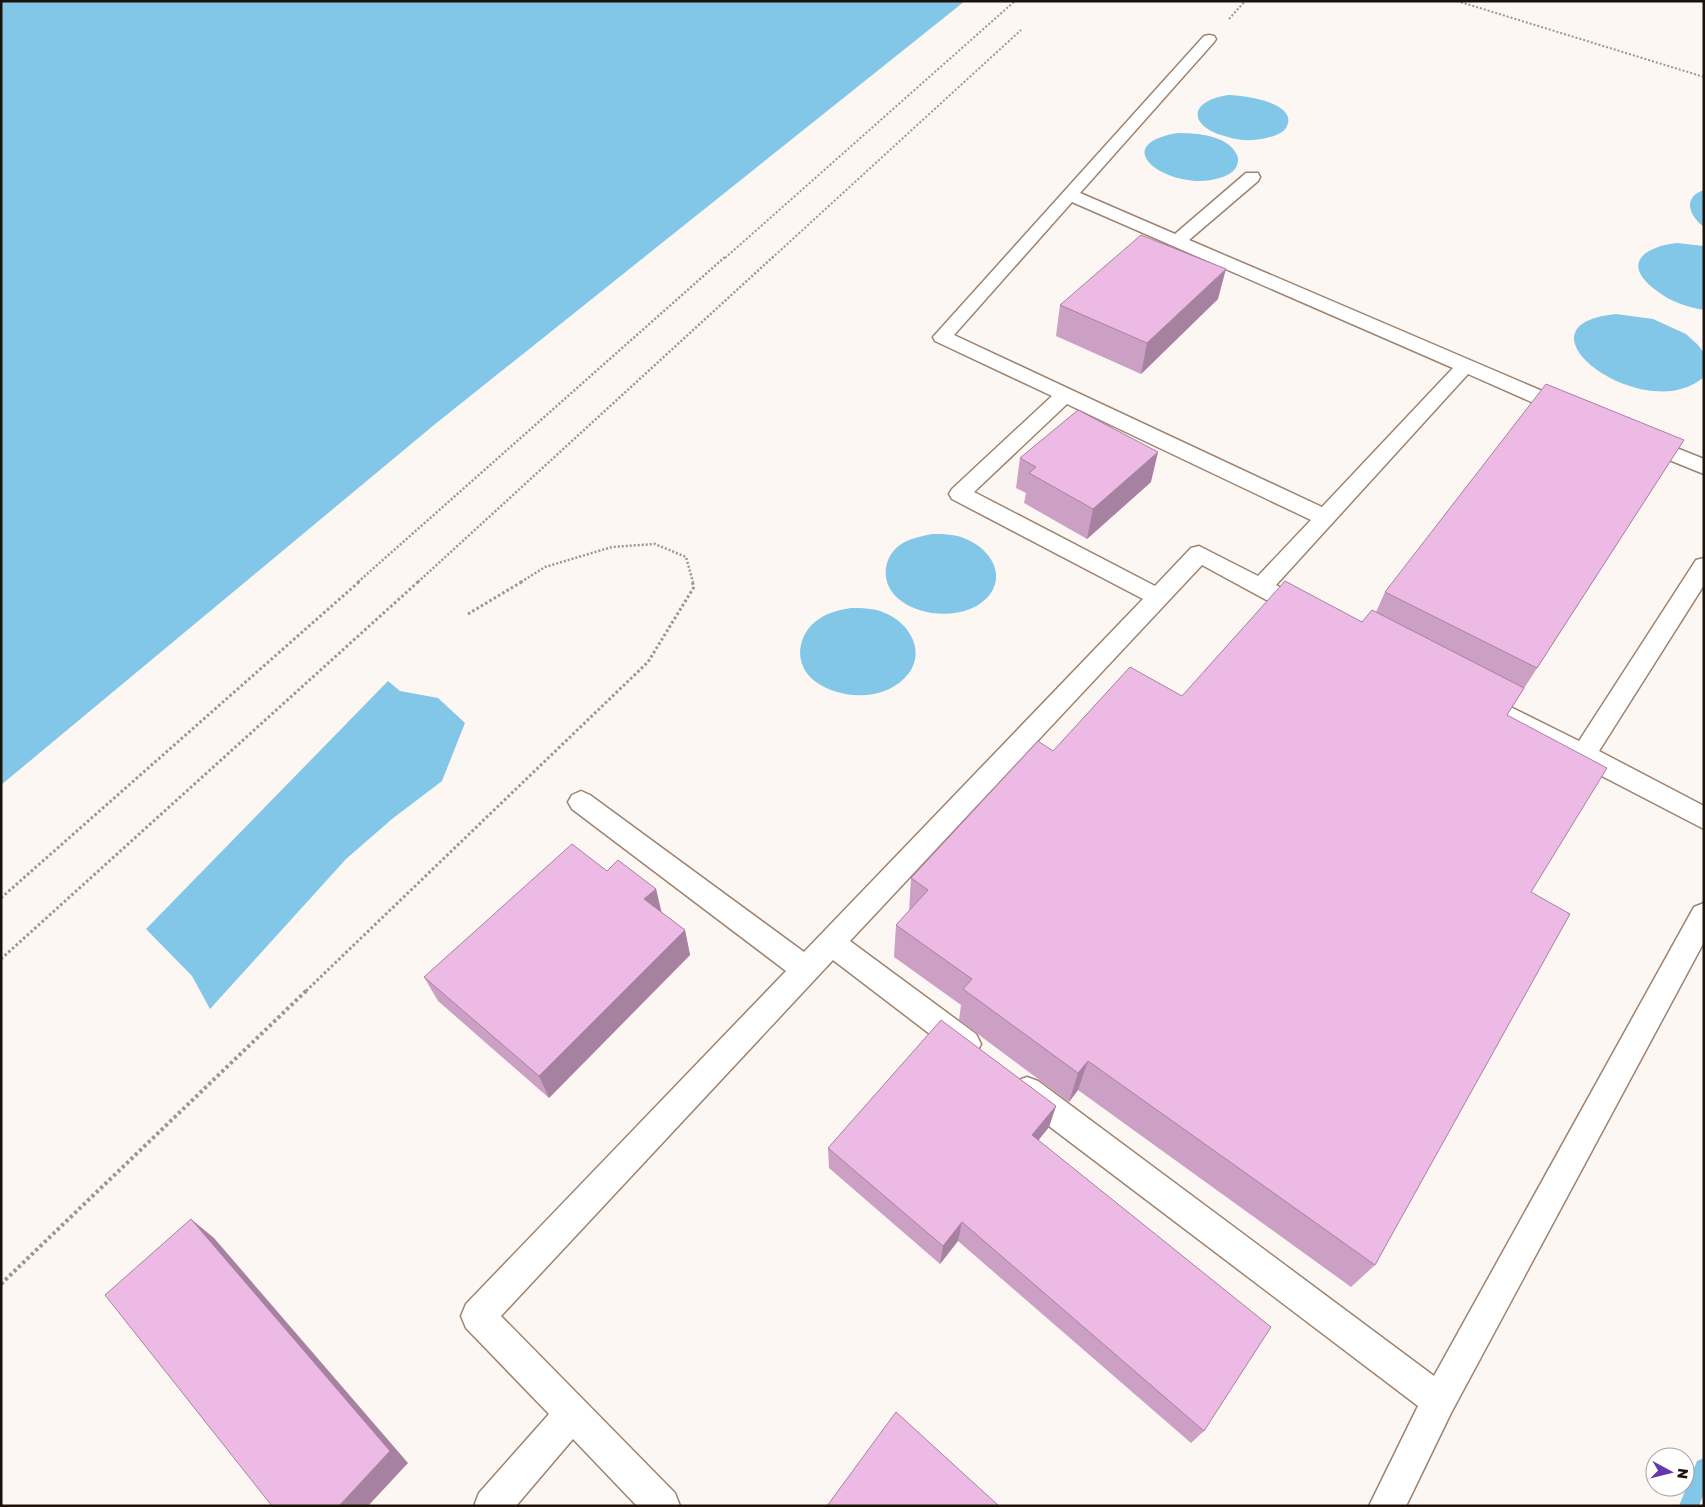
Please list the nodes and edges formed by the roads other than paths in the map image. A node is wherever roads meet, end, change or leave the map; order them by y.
1 (1209, 39) dead end
2 (1252, 177) dead end
3 (1070, 195) junction
4 (1176, 242) junction
5 (1465, 366) junction
6 (1065, 395) junction
7 (1584, 417) edge
8 (1630, 436) edge
9 (1704, 467) edge
10 (1326, 518) junction
11 (1704, 566) edge
12 (1261, 587) junction
13 (1158, 597) junction
14 (1322, 619) edge
15 (1462, 692) edge
16 (1583, 755) junction
17 (581, 802) dead end
18 (1704, 818) edge
19 (1704, 915) edge
20 (831, 942) junction
21 (806, 970) junction
22 (1438, 1401) junction
23 (573, 1413) junction
24 (492, 1506) edge
25 (662, 1506) edge
26 (1386, 1506) edge

1 - 3 lane
2 - 4 lane
3 - 4 lane
3 - 6 lane
4 - 5 lane
5 - 7 lane
5 - 10 lane
6 - 10 lane
6 - 13 lane
8 - 9 lane
10 - 12 lane
11 - 16 lane
12 - 13 lane
12 - 14 lane
13 - 20 lane
15 - 16 lane
16 - 18 lane
17 - 21 lane
19 - 22 lane
20 - 21 lane
20 - 22 lane
21 - 23 lane
22 - 26 lane
23 - 24 lane
23 - 25 lane

